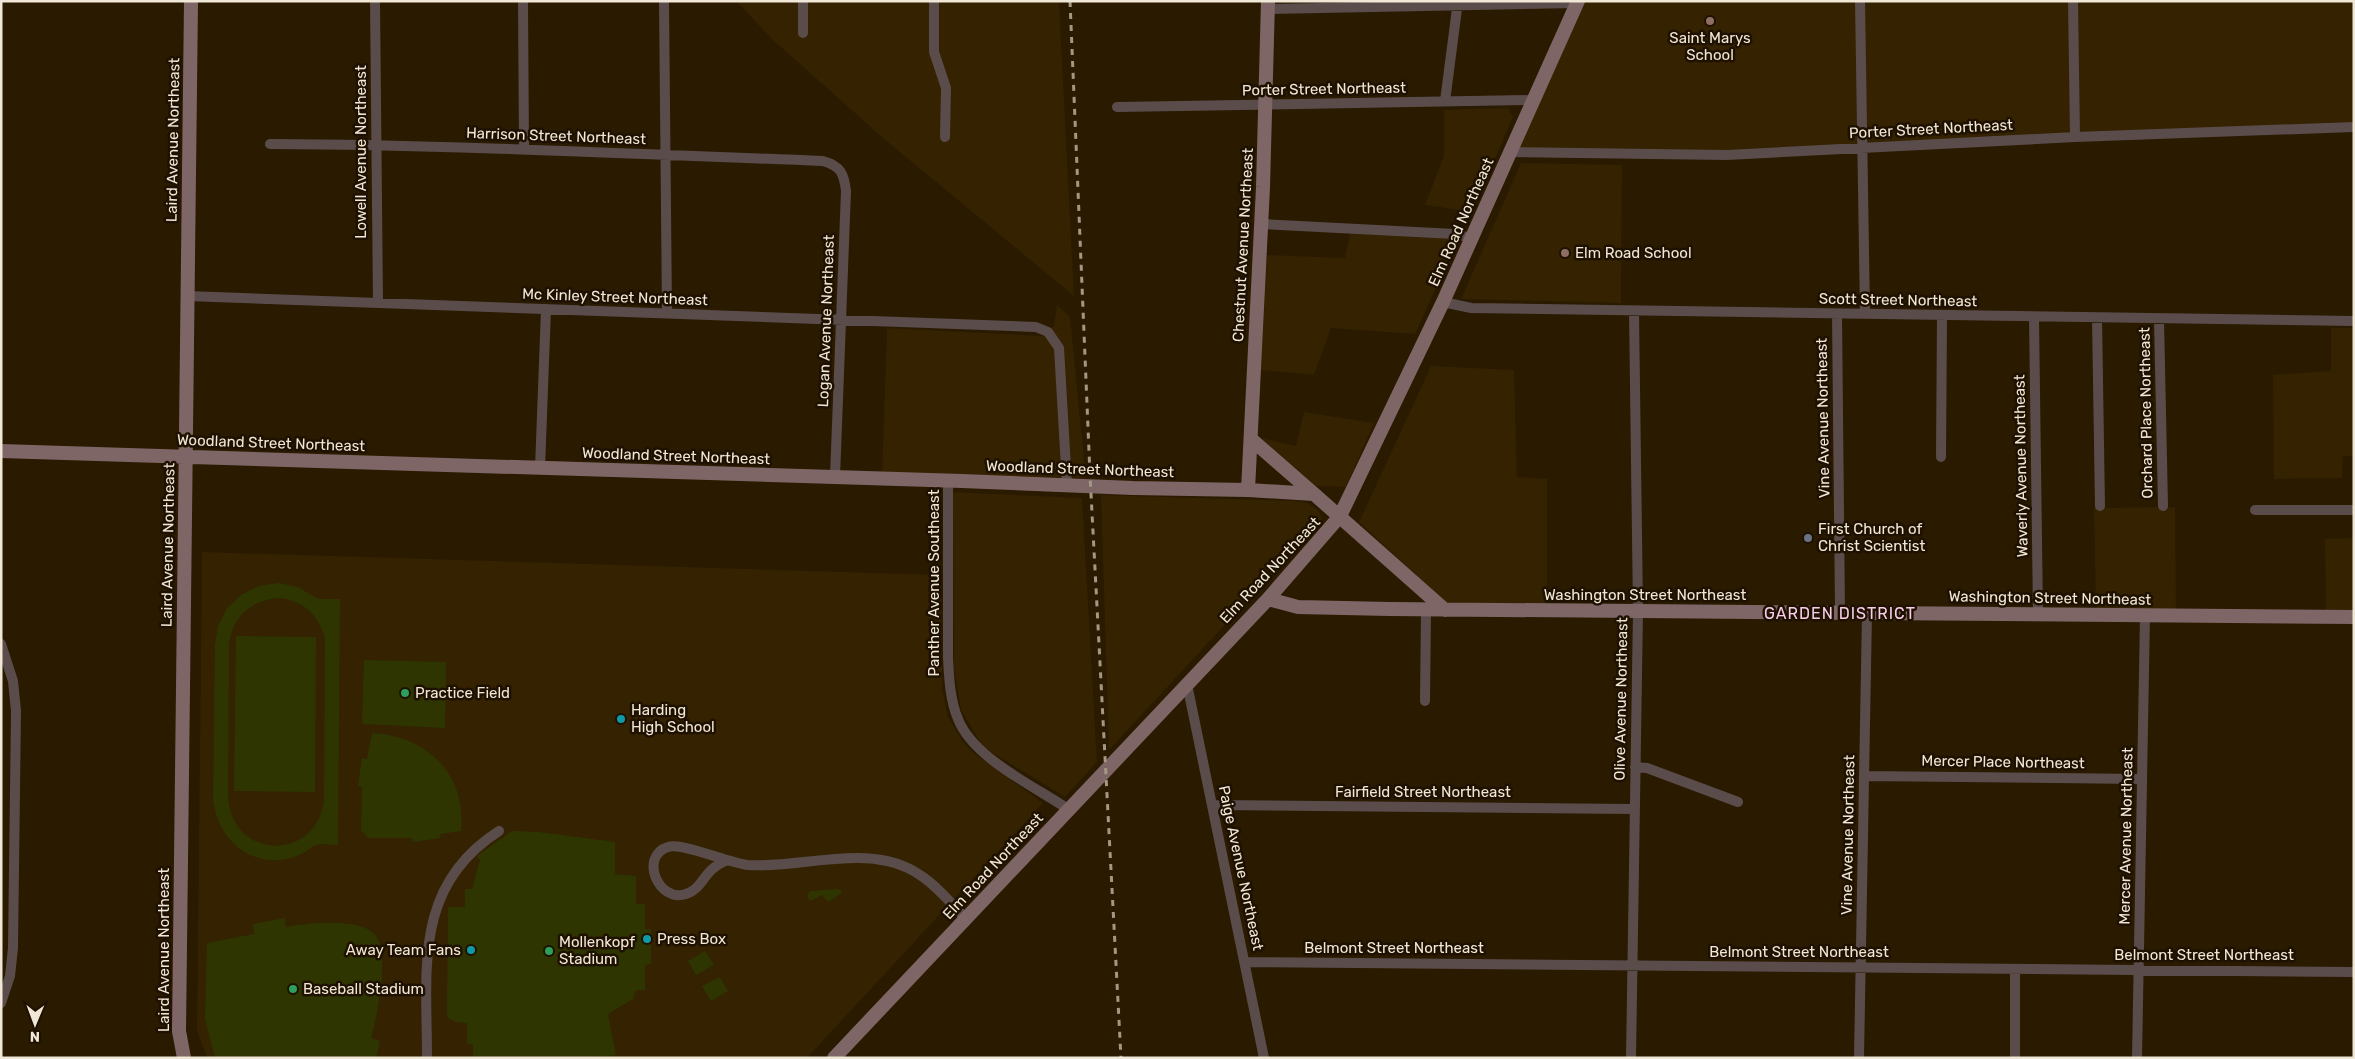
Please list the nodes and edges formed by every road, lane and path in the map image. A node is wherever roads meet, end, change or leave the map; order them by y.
1 (191, 1) edge
2 (375, 1) edge
3 (523, 1) edge
4 (664, 1) edge
5 (803, 1) edge
6 (934, 1) edge
7 (1860, 1) edge
8 (2073, 1) edge
9 (1578, 2) edge
10 (1458, 4) edge
11 (1268, 5) edge
12 (803, 33) dead end
13 (1532, 100) junction
14 (1446, 101) junction
15 (1265, 106) junction
16 (1117, 107) dead end
17 (2354, 128) edge
18 (945, 137) dead end
19 (2075, 137) junction
20 (270, 144) dead end
21 (376, 144) junction
22 (1863, 148) junction
23 (524, 149) junction
24 (1510, 152) junction
25 (666, 155) junction
26 (839, 168) joint
27 (1261, 224) junction
28 (1471, 238) junction
29 (187, 296) junction
30 (1443, 302) junction
31 (378, 303) junction
32 (546, 310) junction
33 (1634, 311) junction
34 (667, 313) junction
35 (1837, 314) junction
36 (1865, 314) junction
37 (1942, 315) junction
38 (2034, 317) junction
39 (2097, 318) junction
40 (2159, 319) junction
41 (841, 320) junction
42 (2354, 321) edge
43 (1251, 439) junction
44 (1, 450) edge
45 (185, 456) junction
46 (1941, 457) dead end
47 (540, 468) junction
48 (835, 477) junction
49 (948, 481) junction
50 (1067, 485) junction
51 (1248, 490) junction
52 (1314, 494) junction
53 (2100, 506) dead end
54 (2163, 506) dead end
55 (2255, 510) dead end
56 (2354, 510) edge
57 (1340, 516) junction
58 (1268, 599) junction
59 (1426, 609) junction
60 (1445, 610) junction
61 (1638, 611) junction
62 (1840, 612) junction
63 (1867, 612) junction
64 (2038, 614) junction
65 (2145, 616) junction
66 (2354, 617) edge
67 (1, 644) edge
68 (1187, 684) junction
69 (1425, 701) dead end
70 (1636, 767) junction
71 (1864, 776) junction
72 (2142, 778) junction
73 (1738, 802) dead end
74 (1212, 805) junction
75 (1068, 809) junction
76 (1634, 809) junction
77 (499, 831) dead end
78 (725, 861) junction
79 (966, 919) junction
80 (1244, 962) junction
81 (1632, 965) junction
82 (1860, 967) junction
83 (2015, 969) junction
84 (2138, 970) junction
85 (2354, 972) edge
86 (1, 1003) edge
87 (184, 1058) edge
88 (427, 1058) edge
89 (834, 1058) edge
90 (1264, 1058) edge
91 (1631, 1058) edge
92 (1859, 1058) edge
93 (2015, 1058) edge
94 (2137, 1058) edge

1 - 29 street, Laird Avenue Northeast
2 - 21 street, Lowell Avenue Northeast
3 - 23 street
4 - 25 street
5 - 12 street
6 - 18 street
7 - 22 street
8 - 19 street
9 - 10 street
9 - 13 street, Elm Road Northeast
10 - 11 street
10 - 14 street
11 - 15 street, Chestnut Avenue Northeast
13 - 14 street, Porter Street Northeast
13 - 24 street, Elm Road Northeast
14 - 15 street, Porter Street Northeast
15 - 16 street, Porter Street Northeast
15 - 27 street, Chestnut Avenue Northeast
17 - 19 street, Porter Street Northeast
19 - 22 street, Porter Street Northeast
20 - 21 street, Harrison Street Northeast
21 - 23 street, Harrison Street Northeast
21 - 31 street, Lowell Avenue Northeast
22 - 24 street, Porter Street Northeast
22 - 36 street
23 - 25 street, Harrison Street Northeast
24 - 28 street, Elm Road Northeast
25 - 26 street, Harrison Street Northeast
25 - 34 street
26 - 41 street, Logan Avenue Northeast
27 - 28 street
27 - 43 street, Chestnut Avenue Northeast
28 - 30 street, Elm Road Northeast
29 - 31 street, Mc Kinley Street Northeast
29 - 45 street, Laird Avenue Northeast
30 - 33 street, Scott Street Northeast
30 - 57 street, Elm Road Northeast
31 - 32 street, Mc Kinley Street Northeast
32 - 34 street, Mc Kinley Street Northeast
32 - 47 street
33 - 35 street, Scott Street Northeast
33 - 61 street, Olive Avenue Northeast
34 - 41 street, Mc Kinley Street Northeast
35 - 36 street, Scott Street Northeast
35 - 62 street, Vine Avenue Northeast
36 - 37 street, Scott Street Northeast
37 - 38 street, Scott Street Northeast
37 - 46 street
38 - 39 street, Scott Street Northeast
38 - 64 street, Waverly Avenue Northeast
39 - 40 street, Scott Street Northeast
39 - 53 street
40 - 42 street, Scott Street Northeast
40 - 54 street, Orchard Place Northeast
41 - 48 street, Logan Avenue Northeast
41 - 50 street, Mc Kinley Street Northeast
43 - 51 street, Chestnut Avenue Northeast
43 - 52 street
44 - 45 street, Woodland Street Northeast
45 - 47 street, Woodland Street Northeast
45 - 87 street, Laird Avenue Northeast
47 - 48 street, Woodland Street Northeast
48 - 49 street, Woodland Street Northeast
49 - 50 street, Woodland Street Northeast
49 - 75 street, Panther Avenue Southeast
50 - 51 street, Woodland Street Northeast
51 - 52 street, Woodland Street Northeast
52 - 57 street
55 - 56 street
57 - 58 street, Elm Road Northeast
57 - 60 street
58 - 59 street, Washington Street Northeast
58 - 68 street, Elm Road Northeast
59 - 60 street, Washington Street Northeast
59 - 69 street
60 - 61 street, Washington Street Northeast
61 - 62 street, Washington Street Northeast
61 - 70 street, Olive Avenue Northeast
62 - 63 street, Washington Street Northeast
63 - 64 street, Washington Street Northeast
63 - 71 street, Vine Avenue Northeast
64 - 65 street, Washington Street Northeast
65 - 66 street, Washington Street Northeast
65 - 72 street, Mercer Avenue Northeast
67 - 86 street
68 - 74 street, Paige Avenue Northeast
68 - 75 street, Elm Road Northeast
70 - 73 street
70 - 76 street, Olive Avenue Northeast
71 - 72 street, Mercer Place Northeast
71 - 82 street, Vine Avenue Northeast
72 - 84 street, Mercer Avenue Northeast
74 - 76 street, Fairfield Street Northeast
74 - 80 street, Paige Avenue Northeast
75 - 79 street, Elm Road Northeast
76 - 81 street, Olive Avenue Northeast
77 - 88 street
78 - 78 street
78 - 79 street
79 - 89 street, Elm Road Northeast
80 - 81 street, Belmont Street Northeast
80 - 90 street, Paige Avenue Northeast
81 - 82 street, Belmont Street Northeast
81 - 91 street, Olive Avenue Northeast
82 - 83 street, Belmont Street Northeast
82 - 92 street, Vine Avenue Northeast
83 - 84 street, Belmont Street Northeast
83 - 93 street
84 - 85 street, Belmont Street Northeast
84 - 94 street, Mercer Avenue Northeast

